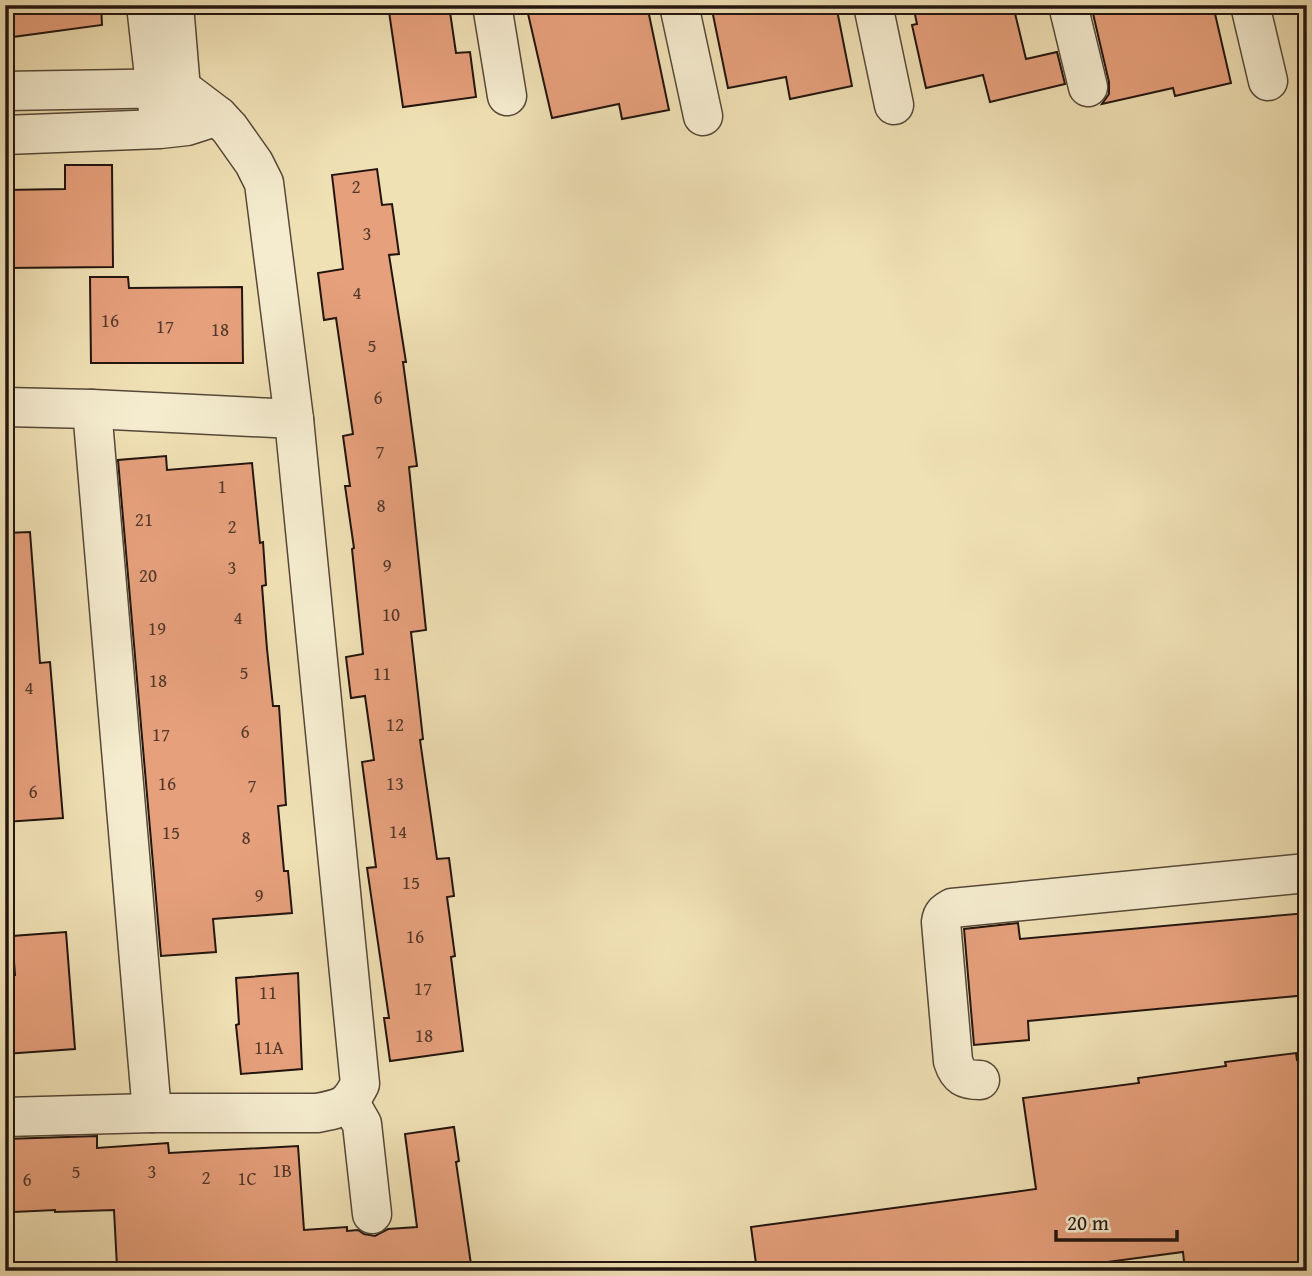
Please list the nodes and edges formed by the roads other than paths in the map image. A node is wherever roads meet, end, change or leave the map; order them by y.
1 (146, 5) edge
2 (174, 5) edge
3 (492, 5) edge
4 (679, 5) edge
5 (873, 5) edge
6 (1068, 5) edge
7 (1250, 5) edge
8 (1268, 81) dead end
9 (1088, 87) dead end
10 (168, 88) junction
11 (5, 91) edge
12 (507, 96) dead end
13 (894, 105) dead end
14 (703, 116) dead end
15 (188, 124) junction
16 (5, 135) edge
17 (5, 407) edge
18 (92, 409) junction
19 (294, 419) junction
20 (1307, 873) edge
21 (980, 1080) dead end
22 (350, 1103) junction
23 (152, 1113) junction
24 (5, 1117) edge
25 (372, 1214) dead end

1 - 10 street
2 - 10 street
3 - 12 street
4 - 14 street
5 - 13 street
6 - 9 street
7 - 8 street
10 - 11 street
10 - 15 street
10 - 15 street
15 - 16 street
15 - 19 street
17 - 18 street
18 - 19 street
18 - 23 street
19 - 22 street
20 - 21 street
22 - 23 street
22 - 25 street
23 - 24 street

